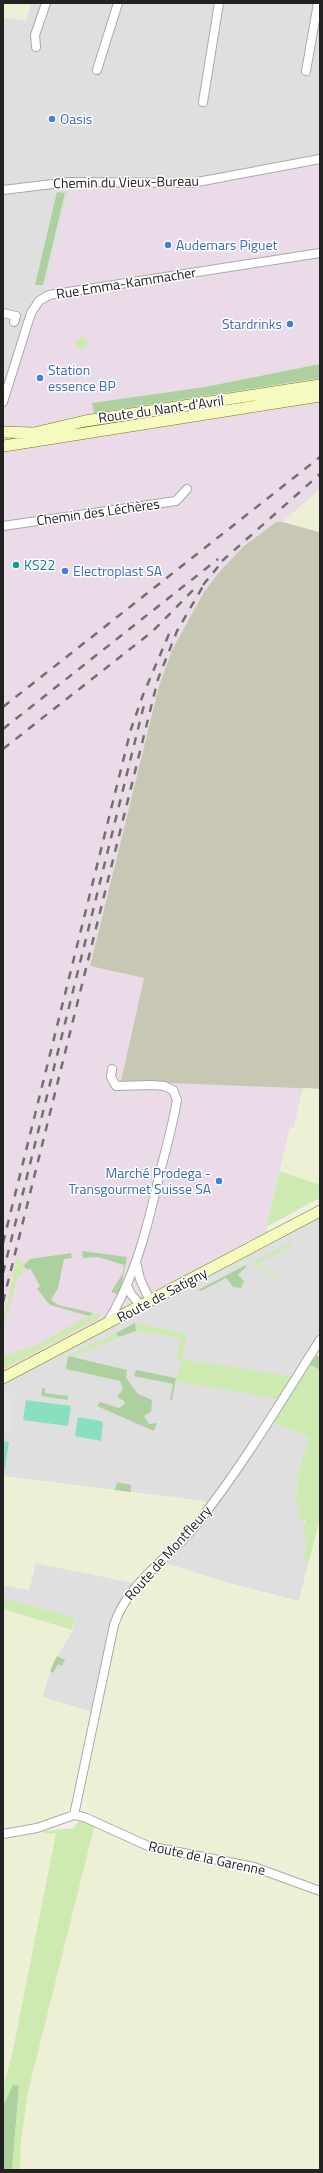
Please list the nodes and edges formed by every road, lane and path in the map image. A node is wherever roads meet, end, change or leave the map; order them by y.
1 (46, 3) edge
2 (118, 3) edge
3 (219, 3) edge
4 (318, 3) edge
5 (36, 47) dead end
6 (97, 70) dead end
7 (306, 71) dead end
8 (203, 102) dead end
9 (320, 159) edge
10 (3, 190) edge
11 (320, 252) edge
12 (3, 312) edge
13 (14, 322) dead end
14 (320, 385) edge
15 (320, 396) edge
16 (3, 402) edge
17 (3, 433) edge
18 (3, 447) edge
19 (187, 489) dead end
20 (3, 526) edge
21 (112, 1069) dead end
22 (320, 1211) edge
23 (136, 1261) junction
24 (128, 1286) junction
25 (146, 1304) junction
26 (105, 1325) junction
27 (320, 1340) edge
28 (3, 1378) edge
29 (74, 1815) junction
30 (3, 1834) edge
31 (320, 1891) edge

1 - 5 street
2 - 6 street
3 - 8 street
4 - 7 street
9 - 10 street, Chemin du Vieux-Bureau
11 - 16 street, Rue Emma-Kammacher
12 - 13 street
14 - 17 main road, Route du Nant-d'Avril
15 - 18 main road, Route du Nant-d'Avril
17 - 18 main road
19 - 20 street, Chemin des Léchères
21 - 23 street
22 - 25 main road, Route de Satigny
23 - 24 street
23 - 25 street
24 - 25 street
24 - 26 street
25 - 26 main road, Route de Satigny
26 - 28 main road, Route de Satigny
27 - 29 street, Route de Montfleury
29 - 30 street
29 - 31 street, Route de la Garenne

